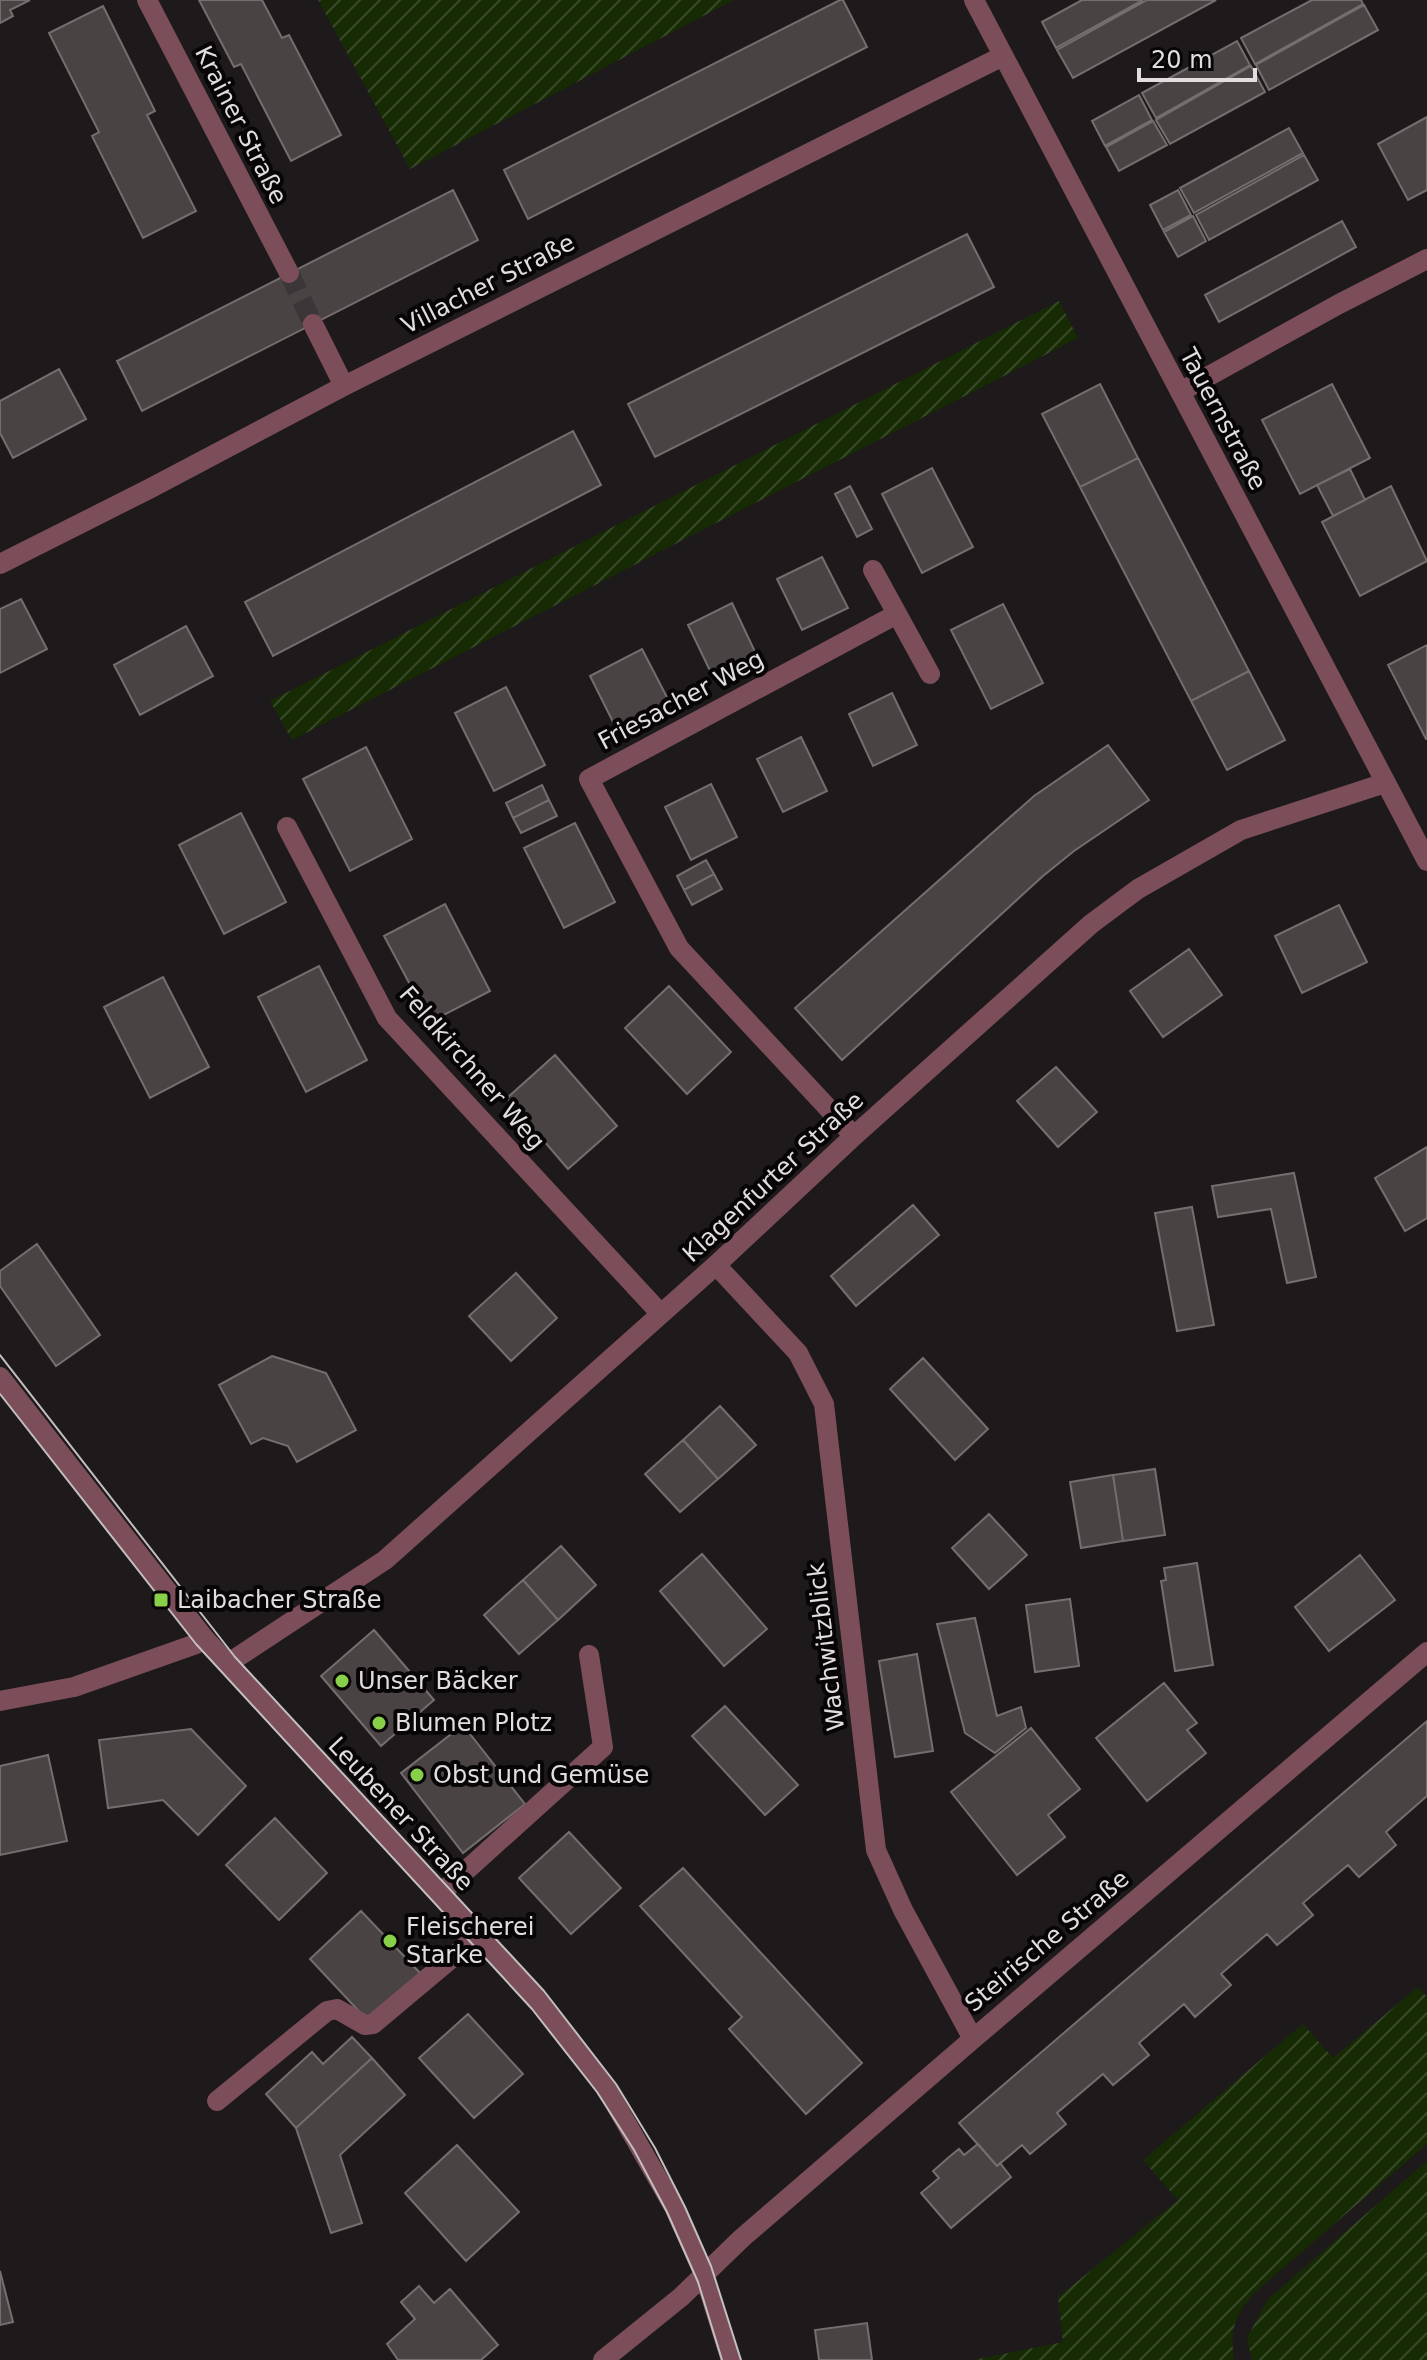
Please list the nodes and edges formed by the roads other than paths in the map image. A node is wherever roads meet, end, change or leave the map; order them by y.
1 (147, 0) edge
2 (974, 0) edge
3 (1003, 56) junction
4 (1427, 259) edge
5 (289, 273) tunnel mouth
6 (313, 324) tunnel mouth
7 (344, 386) junction
8 (1180, 392) junction
9 (0, 564) edge
10 (873, 570) dead end
11 (897, 614) junction
12 (930, 674) dead end
13 (1385, 783) junction
14 (287, 827) dead end
15 (1427, 861) edge
16 (854, 1136) junction
17 (716, 1265) junction
18 (661, 1314) junction
19 (0, 1377) edge
20 (204, 1638) junction
21 (1427, 1652) edge
22 (589, 1655) dead end
23 (227, 1664) junction
24 (0, 1701) edge
25 (440, 1894) junction
26 (478, 1936) junction
27 (973, 2039) junction
28 (217, 2101) dead end
29 (704, 2274) junction
30 (603, 2360) edge
31 (731, 2360) edge

1 - 5 street, Krainer Straße
2 - 3 street, Tauernstraße
3 - 7 street, Villacher Straße
3 - 8 street, Tauernstraße
4 - 8 street
6 - 7 street
7 - 9 street, Villacher Straße
8 - 13 street, Tauernstraße
10 - 11 street
11 - 12 street
11 - 16 street, Friesacher Weg
13 - 15 street, Tauernstraße
13 - 16 street, Klagenfurter Straße
14 - 18 street, Feldkirchner Weg
16 - 17 street, Klagenfurter Straße
17 - 18 street, Klagenfurter Straße
17 - 27 street, Wachwitzblick
18 - 23 street, Klagenfurter Straße
19 - 20 street, Leubener Straße
20 - 23 street, Leubener Straße
20 - 24 street
21 - 27 street, Steirische Straße
22 - 25 street
23 - 25 street, Leubener Straße
25 - 26 street, Leubener Straße
26 - 28 street
26 - 29 street, Leubener Straße
27 - 29 street, Steirische Straße
29 - 30 street, Steirische Straße
29 - 31 street, Leubener Straße

